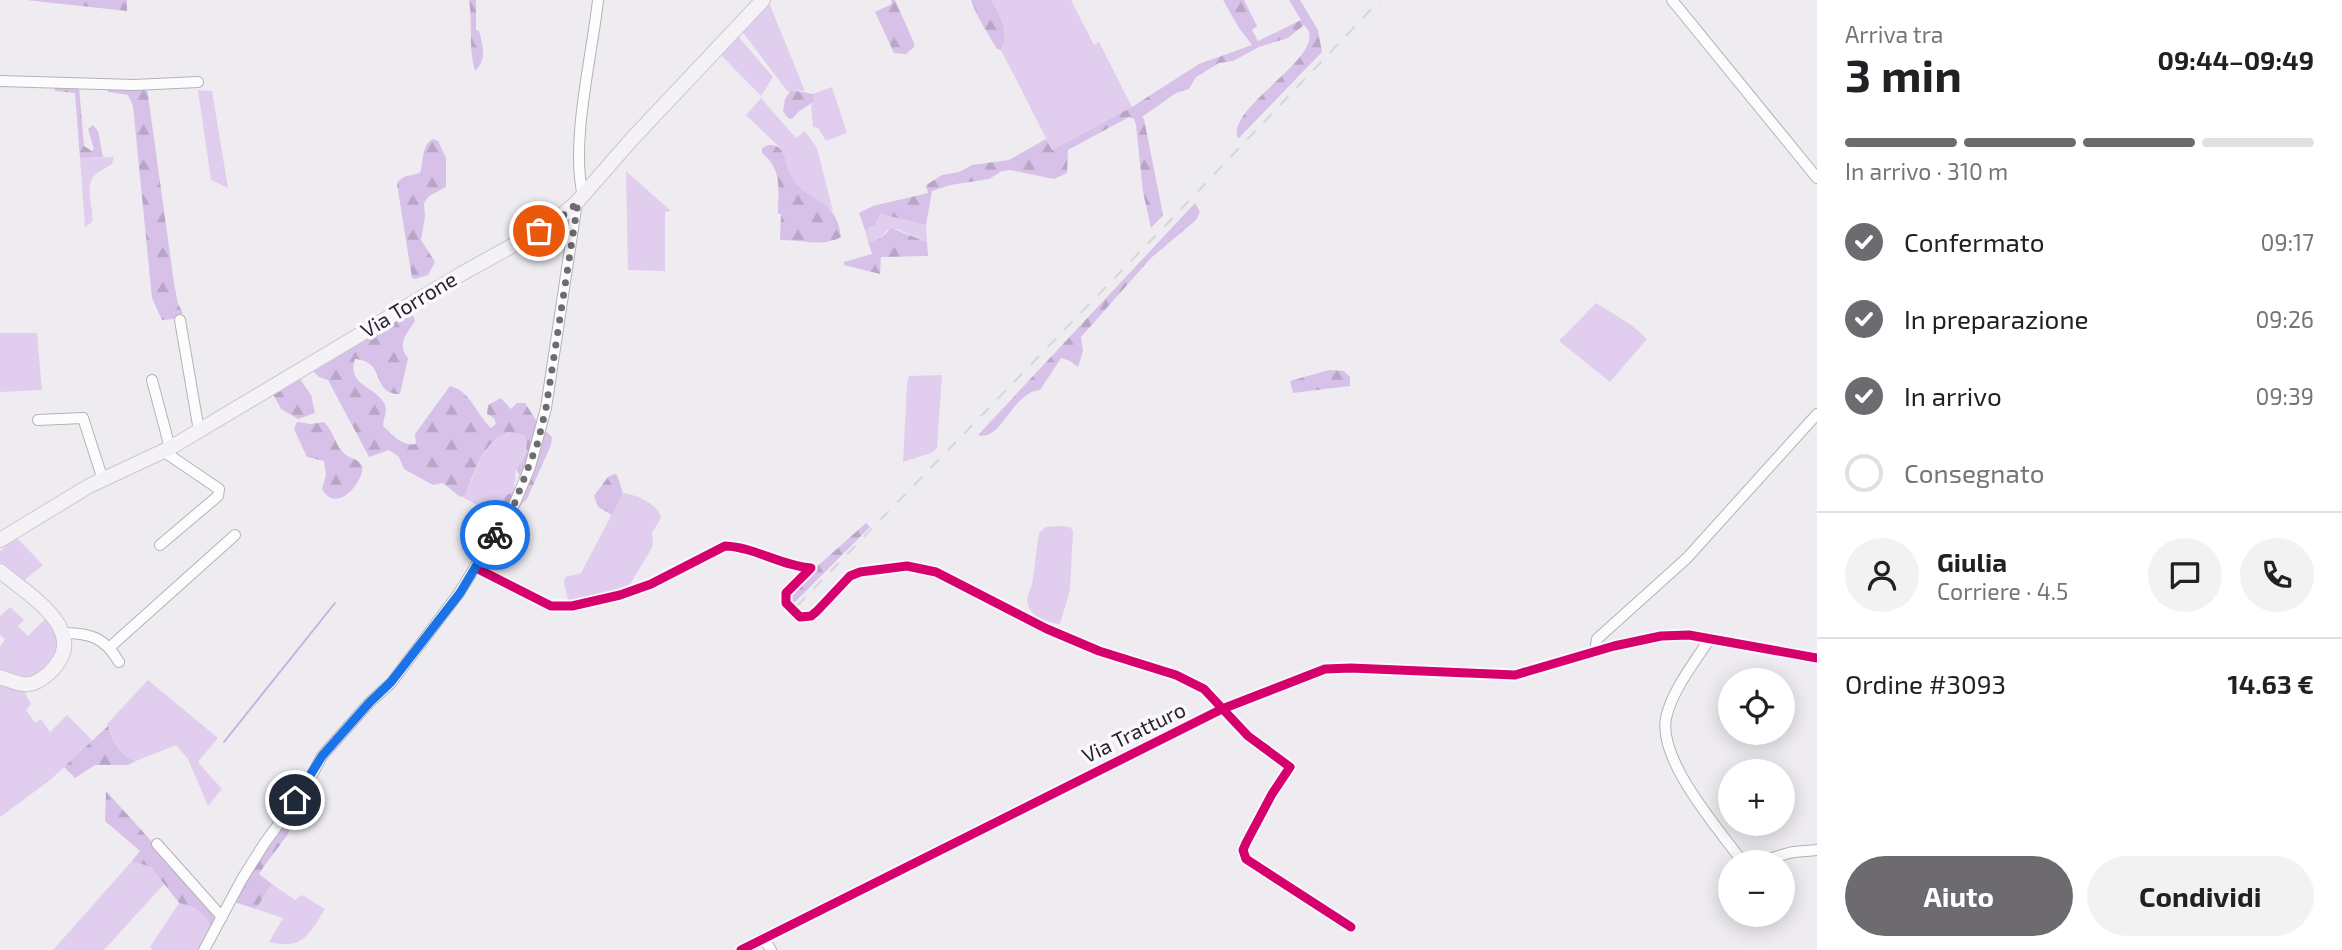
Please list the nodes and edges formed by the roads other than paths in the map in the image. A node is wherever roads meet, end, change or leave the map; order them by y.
1 (598, 0) edge
2 (763, 0) edge
3 (1672, 0) edge
4 (0, 81) edge
5 (198, 82) dead end
6 (1817, 178) edge
7 (580, 199) junction
8 (180, 320) dead end
9 (152, 380) dead end
10 (1817, 414) edge
11 (38, 420) dead end
12 (199, 431) junction
13 (166, 449) junction
14 (103, 480) junction
15 (235, 535) dead end
16 (0, 540) edge
17 (160, 545) dead end
18 (475, 568) junction
19 (0, 571) edge
20 (64, 634) junction
21 (1710, 638) junction
22 (110, 647) junction
23 (1595, 651) junction
24 (1817, 658) edge
25 (118, 662) dead end
26 (0, 677) edge
27 (1222, 709) junction
28 (157, 844) dead end
29 (1817, 850) edge
30 (222, 917) junction
31 (1351, 927) dead end
32 (763, 938) junction
33 (204, 950) edge
34 (741, 950) edge
35 (771, 950) edge

1 - 7 street
2 - 7 main road, Via Torrone
3 - 6 street
4 - 5 street
7 - 12 main road, Via Torrone
7 - 18 street
8 - 12 street
9 - 13 street
10 - 23 street
11 - 14 street
12 - 13 main road, Via Torrone
13 - 14 main road, Via Torrone
13 - 17 street
14 - 16 main road, Via Torrone
15 - 22 street
18 - 27 street
18 - 30 street
19 - 20 main road
20 - 22 street
20 - 26 main road
21 - 23 street, Via Tratturo
21 - 24 street, Via Tratturo
21 - 29 street
22 - 25 street
23 - 27 street, Via Tratturo
27 - 31 street
27 - 32 street, Via Tratturo
28 - 30 street
30 - 33 street
32 - 34 street, Via Tratturo
32 - 35 street

